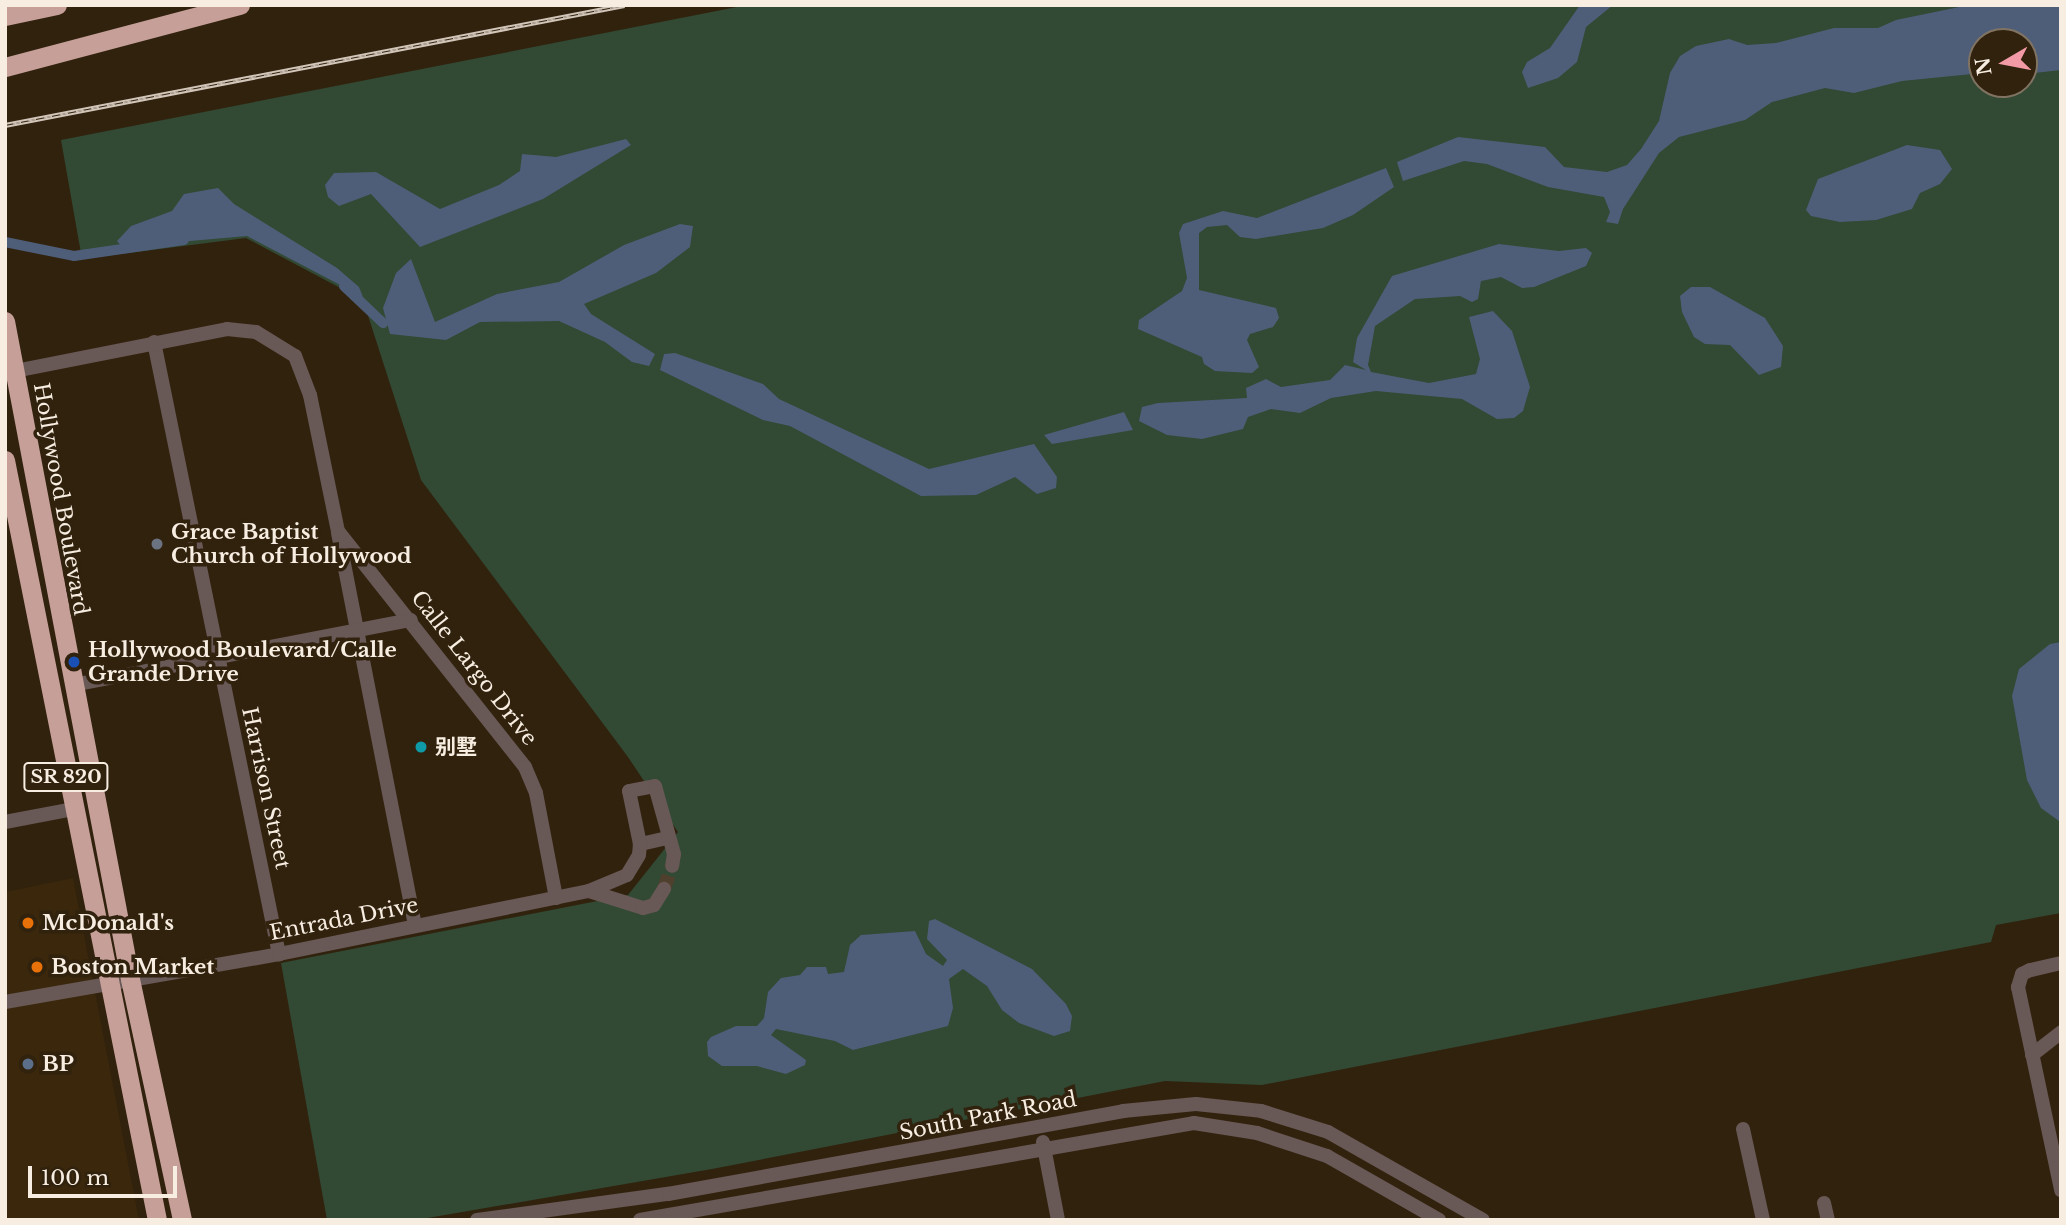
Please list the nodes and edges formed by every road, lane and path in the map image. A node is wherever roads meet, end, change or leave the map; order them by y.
1 (57, 5) edge
2 (240, 5) edge
3 (5, 16) edge
4 (7, 67) edge
5 (6, 331) edge
6 (154, 342) junction
7 (15, 371) junction
8 (5, 460) edge
9 (338, 531) junction
10 (411, 620) junction
11 (356, 631) junction
12 (42, 650) junction
13 (217, 659) junction
14 (73, 685) junction
15 (55, 716) junction
16 (89, 771) junction
17 (72, 808) junction
18 (5, 822) edge
19 (667, 838) junction
20 (640, 844) junction
21 (672, 866) tunnel mouth
22 (621, 880) junction
23 (664, 889) tunnel mouth
24 (589, 891) junction
25 (556, 898) junction
26 (625, 903) junction
27 (415, 926) junction
28 (279, 954) junction
29 (2061, 963) edge
30 (130, 979) junction
31 (107, 984) junction
32 (12, 1000) edge
33 (2061, 1032) edge
34 (2032, 1055) junction
35 (1041, 1128) junction
36 (1743, 1129) dead end
37 (1045, 1150) junction
38 (2061, 1190) edge
39 (1824, 1203) dead end
40 (157, 1220) edge
41 (182, 1220) edge
42 (477, 1220) edge
43 (640, 1220) edge
44 (1058, 1220) edge
45 (1439, 1220) edge
46 (1483, 1220) edge
47 (1763, 1220) edge
48 (1828, 1220) edge

1 - 3 highway
2 - 4 highway
5 - 7 highway, Hollywood Boulevard / SR 820
6 - 7 street, Calle Largo Drive
6 - 9 street, Calle Largo Drive
6 - 13 street, Harrison Street
7 - 14 highway, Hollywood Boulevard / SR 820
8 - 12 highway, SR 820
9 - 10 street, Calle Largo Drive
9 - 11 street
10 - 11 street
10 - 25 street, Calle Largo Drive
11 - 13 street
11 - 27 street
12 - 14 highway
12 - 15 highway, SR 820
13 - 14 street
13 - 28 street, Harrison Street
14 - 16 highway, Hollywood Boulevard / SR 820
15 - 16 highway
15 - 17 highway, SR 820
16 - 30 highway, Hollywood Boulevard / SR 820
17 - 18 street
17 - 31 highway, SR 820
19 - 20 street
19 - 20 street
19 - 21 street
20 - 22 street
22 - 24 street, Entrada Drive
22 - 26 street
23 - 26 street
24 - 25 street, Entrada Drive
24 - 26 street
25 - 27 street, Entrada Drive
27 - 28 street, Entrada Drive
28 - 30 street, Entrada Drive
29 - 34 street
30 - 31 street, Entrada Drive
30 - 41 highway, Hollywood Boulevard / SR 820
31 - 32 street, Entrada Drive
31 - 40 highway, SR 820
33 - 34 street
34 - 38 street
35 - 37 street
35 - 42 street, South Park Road
35 - 46 street, South Park Road
36 - 47 street
37 - 43 street, South Park Road
37 - 44 street
37 - 45 street, South Park Road
39 - 48 street

